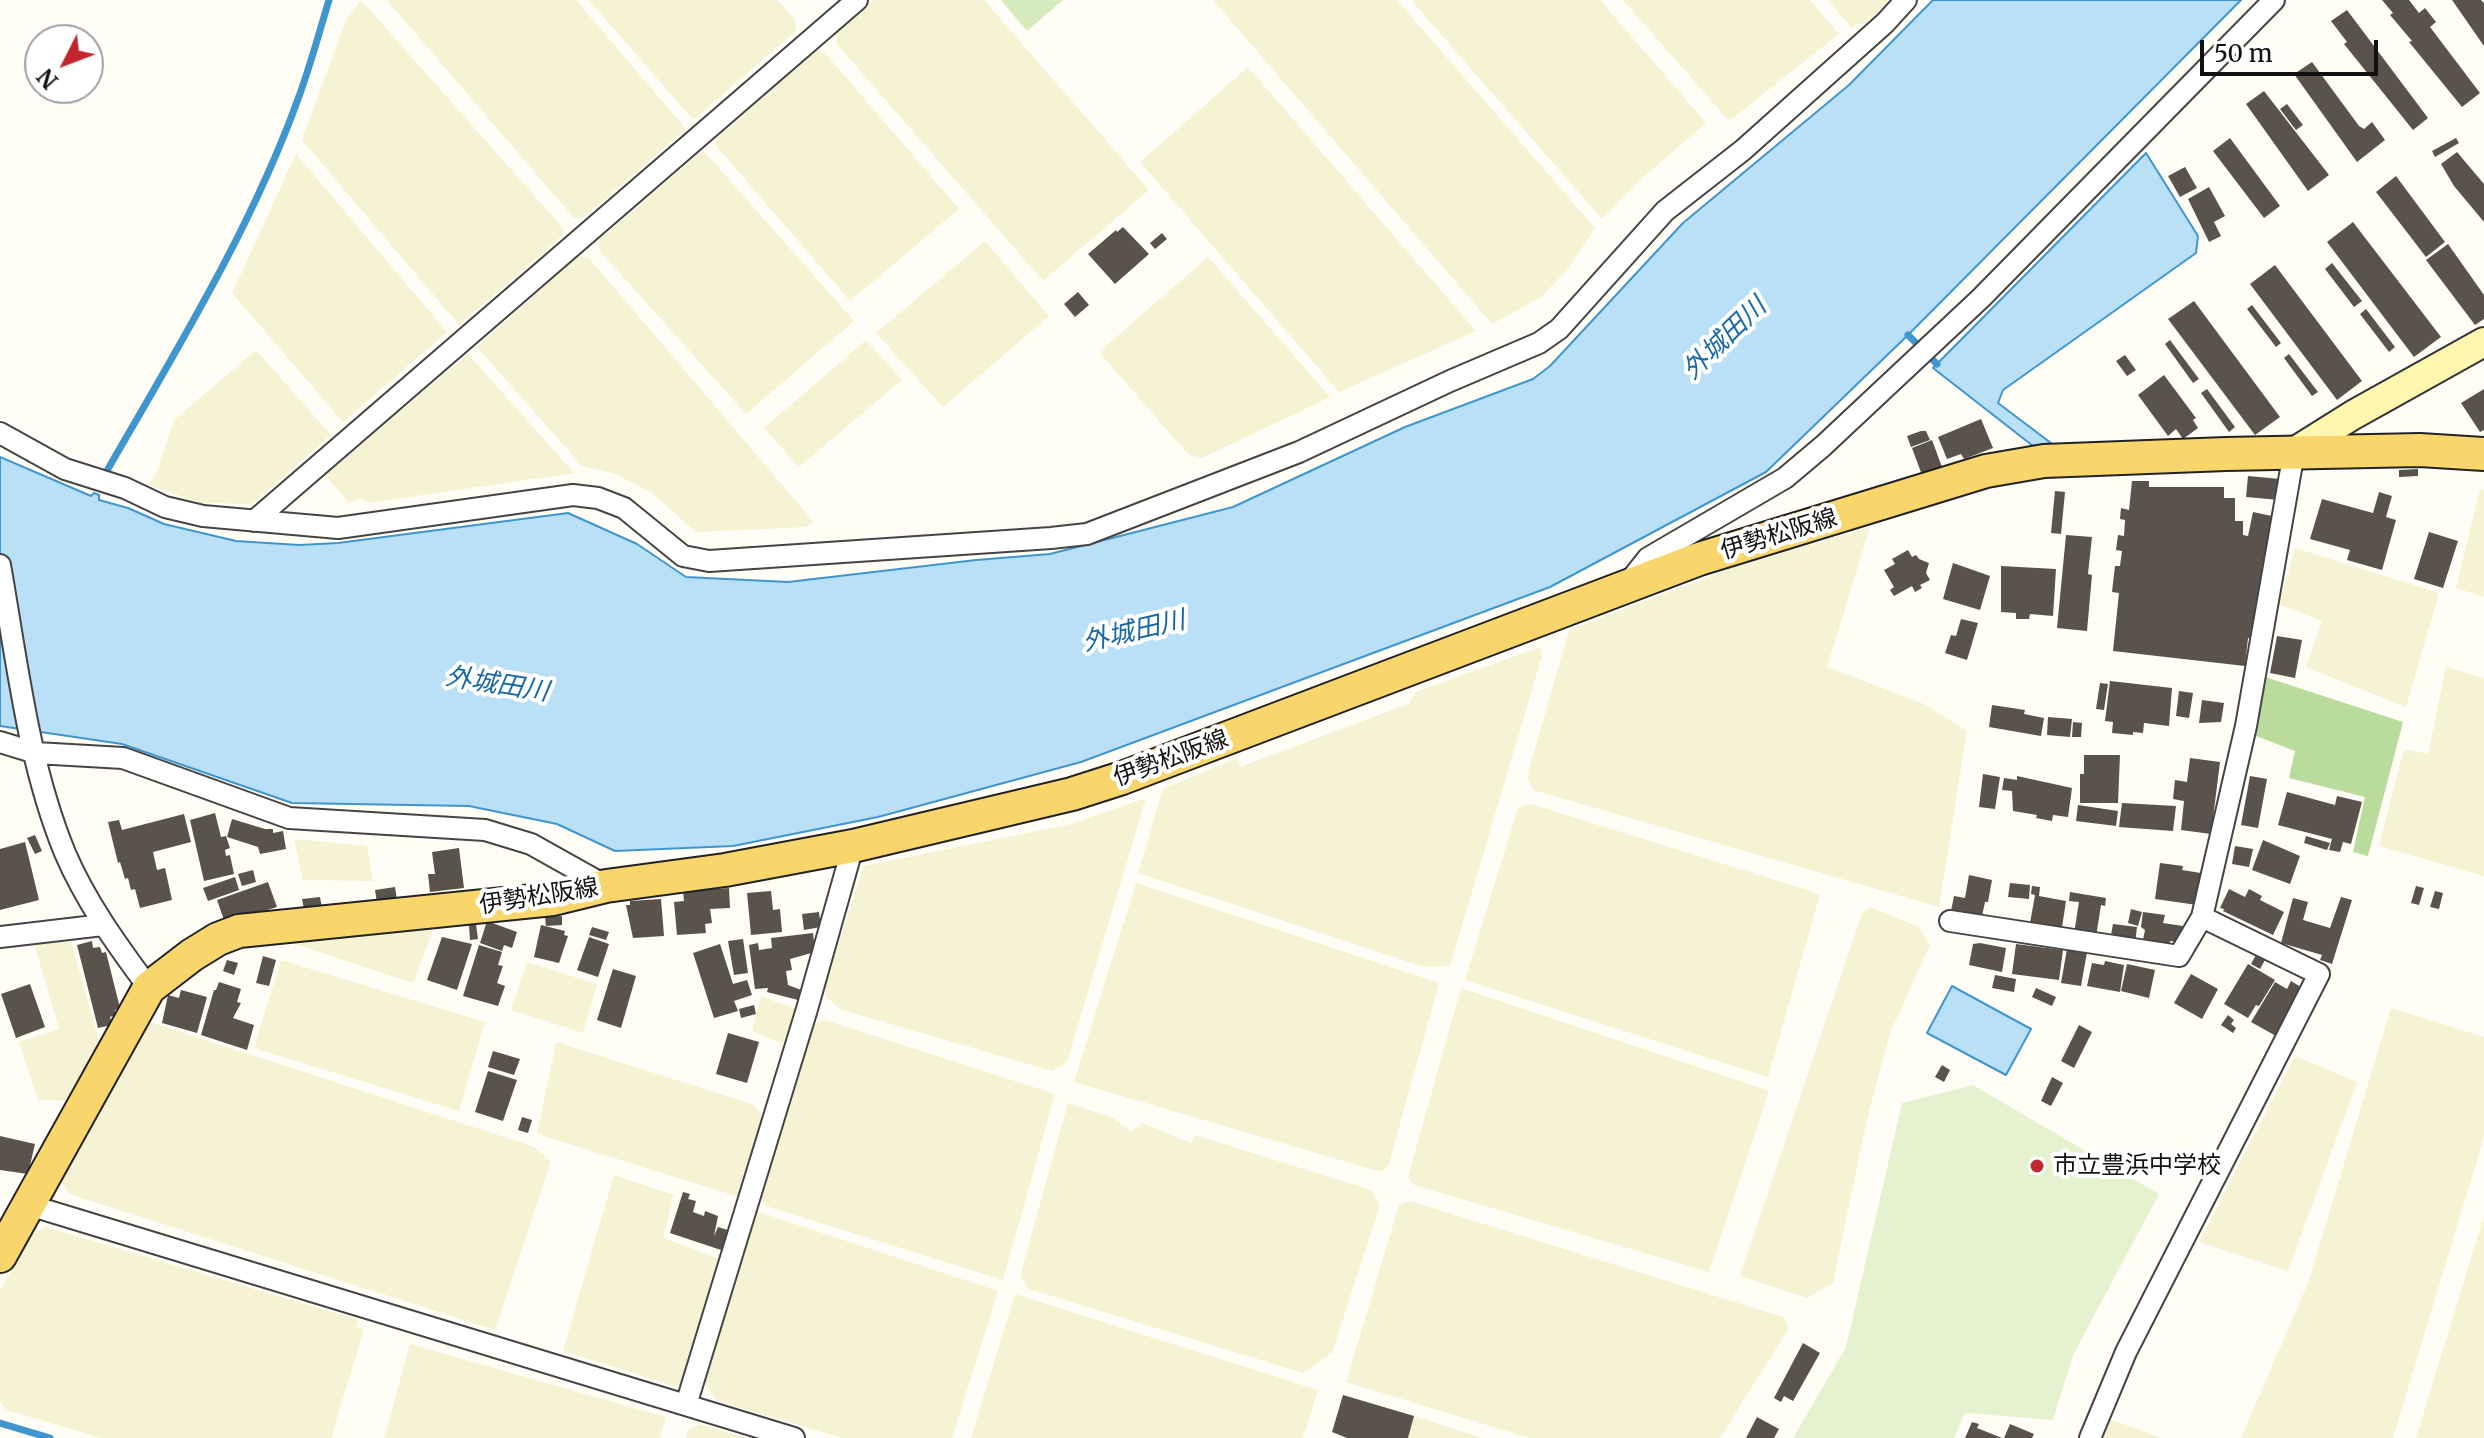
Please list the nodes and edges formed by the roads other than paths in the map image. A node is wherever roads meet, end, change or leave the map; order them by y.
1 (857, 0) edge
2 (1906, 0) edge
3 (2274, 0) edge
4 (2484, 342) edge
5 (0, 433) edge
6 (2294, 452) junction
7 (2484, 454) edge
8 (254, 521) junction
9 (0, 565) edge
10 (1624, 588) junction
11 (0, 742) edge
12 (34, 745) junction
13 (853, 846) junction
14 (606, 886) junction
15 (2202, 917) junction
16 (1950, 921) dead end
17 (103, 925) junction
18 (0, 937) edge
19 (149, 988) junction
20 (29, 1205) junction
21 (0, 1256) edge
22 (686, 1405) junction
23 (794, 1438) edge
24 (2090, 1438) edge

1 - 8 street
2 - 8 street
3 - 10 street
4 - 6 street
5 - 8 street
6 - 7 main road, 伊勢松阪線
6 - 10 main road, 伊勢松阪線
6 - 15 street
9 - 12 street
10 - 13 main road, 伊勢松阪線
11 - 12 street
12 - 14 street
12 - 17 street
13 - 14 main road, 伊勢松阪線
13 - 22 street
14 - 19 main road, 伊勢松阪線
15 - 16 street
15 - 24 street
17 - 18 street
17 - 19 street
19 - 20 main road, 伊勢松阪線
20 - 21 main road, 伊勢松阪線
20 - 22 street
22 - 23 street

